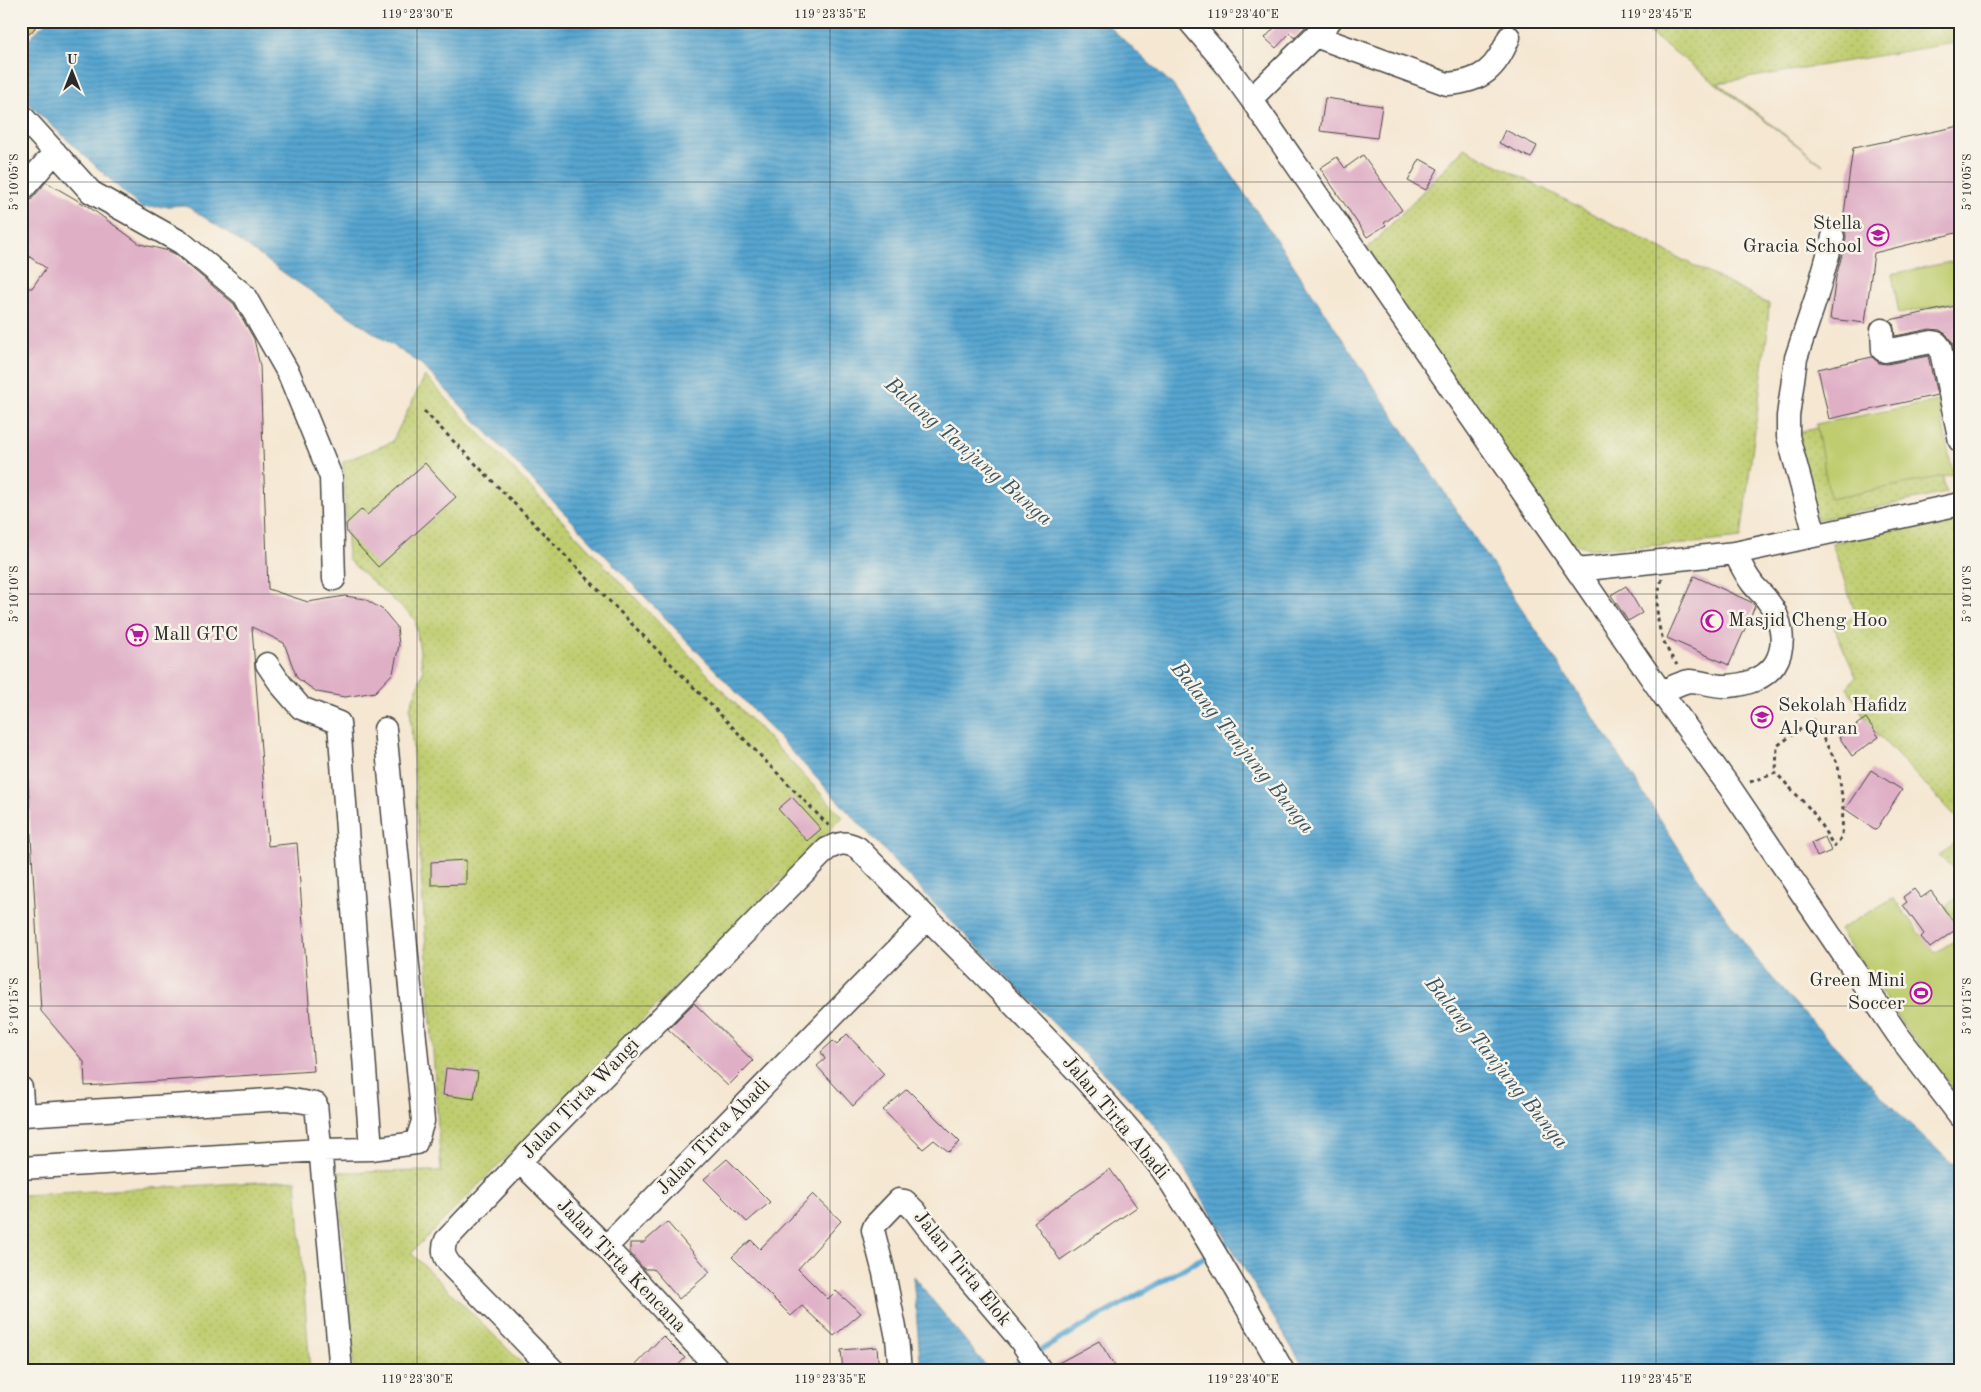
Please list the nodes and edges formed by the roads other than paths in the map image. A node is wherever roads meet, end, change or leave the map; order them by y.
1 (1189, 21) edge
2 (1323, 28) edge
3 (1509, 37) dead end
4 (1251, 99) junction
5 (21, 115) edge
6 (55, 152) junction
7 (21, 191) edge
8 (1833, 237) dead end
9 (1882, 330) dead end
10 (1953, 381) edge
11 (1960, 442) edge
12 (1960, 504) edge
13 (1815, 535) junction
14 (1735, 553) junction
15 (1577, 570) junction
16 (334, 579) dead end
17 (267, 664) dead end
18 (1661, 692) junction
19 (385, 729) dead end
20 (845, 842) joint
21 (927, 919) junction
22 (21, 1088) edge
23 (1960, 1116) edge
24 (372, 1148) junction
25 (321, 1150) junction
26 (520, 1162) junction
27 (21, 1168) edge
28 (606, 1247) junction
29 (341, 1371) edge
30 (554, 1371) edge
31 (720, 1371) edge
32 (900, 1371) edge
33 (1041, 1371) edge
34 (1283, 1371) edge

1 - 4 street
2 - 3 street
2 - 4 street
4 - 15 street
5 - 6 street
6 - 7 street
6 - 16 street
8 - 13 street
9 - 10 street
10 - 11 street
12 - 13 street
13 - 14 street
14 - 15 street
14 - 18 street
15 - 18 street
17 - 24 street
18 - 23 street
19 - 24 street
20 - 21 street, Jalan Tirta Abadi
20 - 26 street, Jalan Tirta Wangi
21 - 28 street, Jalan Tirta Abadi
21 - 34 street, Jalan Tirta Abadi
22 - 25 street
24 - 25 street
25 - 27 street
25 - 29 street
26 - 28 street, Jalan Tirta Kencana
26 - 30 street, Jalan Tirta Wangi
28 - 31 street, Jalan Tirta Kencana
32 - 33 street, Jalan Tirta Elok

